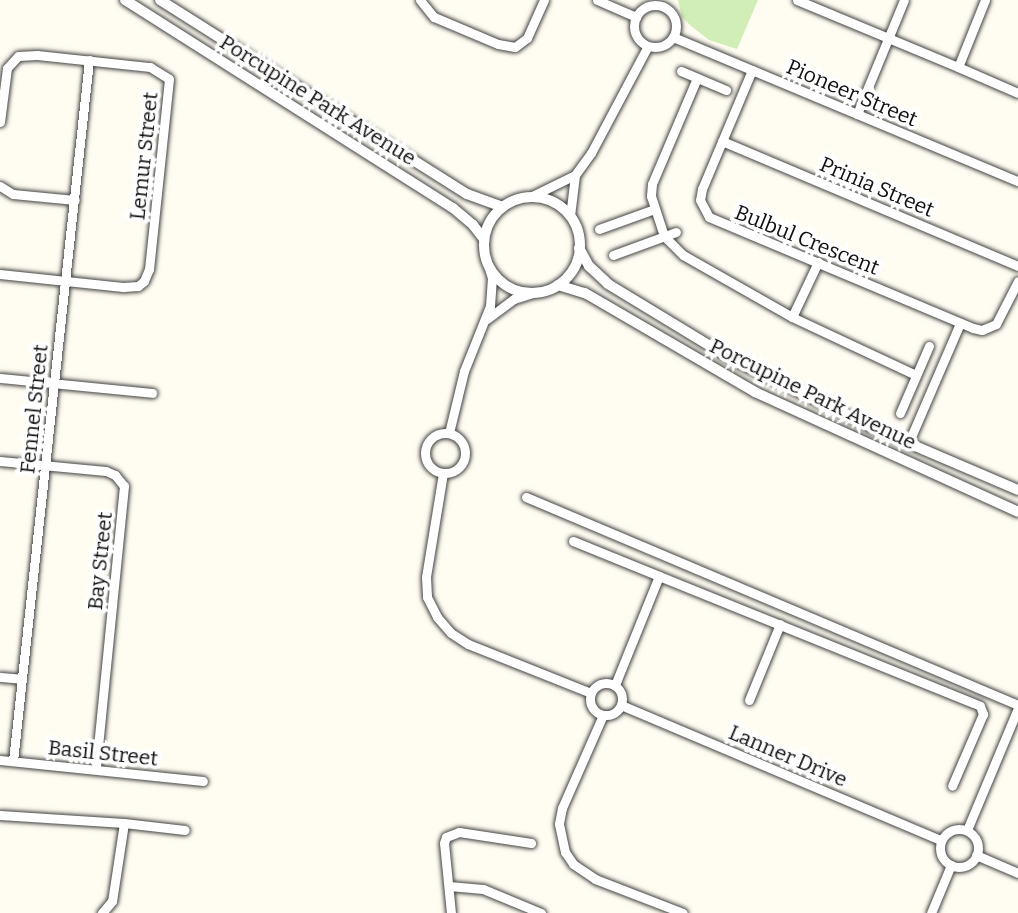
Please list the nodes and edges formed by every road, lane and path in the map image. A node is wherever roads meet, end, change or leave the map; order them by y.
1 (125, 0) edge
2 (160, 0) edge
3 (420, 0) edge
4 (544, 0) edge
5 (597, 0) edge
6 (797, 0) edge
7 (904, 0) edge
8 (985, 0) edge
9 (668, 4) edge
10 (636, 17) junction
11 (673, 37) junction
12 (887, 39) junction
13 (648, 46) junction
14 (89, 61) junction
15 (958, 67) junction
16 (752, 70) junction
17 (681, 71) dead end
18 (697, 78) junction
19 (726, 90) dead end
20 (1018, 93) edge
21 (857, 114) junction
22 (0, 122) edge
23 (722, 141) junction
24 (575, 175) junction
25 (1018, 181) edge
26 (0, 186) edge
27 (530, 197) junction
28 (75, 200) junction
29 (503, 207) junction
30 (654, 209) junction
31 (570, 216) junction
32 (599, 229) dead end
33 (676, 232) dead end
34 (664, 236) junction
35 (484, 239) junction
36 (579, 248) junction
37 (613, 255) dead end
38 (818, 262) junction
39 (488, 265) junction
40 (1018, 266) edge
41 (0, 274) edge
42 (65, 281) junction
43 (1018, 281) edge
44 (558, 285) junction
45 (532, 293) junction
46 (792, 317) junction
47 (487, 318) junction
48 (960, 323) junction
49 (929, 346) dead end
50 (916, 375) junction
51 (0, 378) edge
52 (55, 384) junction
53 (152, 393) dead end
54 (900, 413) dead end
55 (449, 433) junction
56 (908, 444) junction
57 (0, 461) edge
58 (46, 465) junction
59 (443, 473) junction
60 (1018, 490) edge
61 (526, 497) dead end
62 (1018, 512) edge
63 (573, 541) dead end
64 (659, 576) junction
65 (780, 624) junction
66 (0, 677) edge
67 (22, 679) junction
68 (615, 685) junction
69 (591, 693) junction
70 (749, 700) dead end
71 (621, 705) junction
72 (1018, 706) edge
73 (603, 715) junction
74 (0, 760) edge
75 (13, 761) junction
76 (96, 769) junction
77 (202, 781) dead end
78 (952, 786) dead end
79 (0, 816) edge
80 (124, 822) junction
81 (185, 830) dead end
82 (967, 830) junction
83 (941, 840) junction
84 (531, 843) dead end
85 (976, 855) junction
86 (951, 865) junction
87 (1018, 873) edge
88 (449, 886) junction
89 (102, 913) edge
90 (451, 913) edge
91 (541, 913) edge
92 (683, 913) edge
93 (931, 913) edge

1 - 35 street, Porcupine Park Avenue
2 - 29 street, Porcupine Park Avenue
3 - 4 street
5 - 10 street
6 - 12 street
7 - 12 street
8 - 15 street
9 - 10 street
9 - 11 street
10 - 13 street
11 - 13 street
11 - 16 street, Pioneer Street
12 - 15 street
12 - 21 street
13 - 24 street
14 - 22 street, Lemur Street
14 - 28 street, Fennel Street
14 - 42 street, Lemur Street
15 - 20 street
16 - 21 street, Pioneer Street
16 - 23 street, Bulbul Crescent
17 - 18 street
18 - 19 street
18 - 30 street
21 - 25 street, Pioneer Street
23 - 38 street, Bulbul Crescent
23 - 40 street, Prinia Street
24 - 27 street
24 - 31 street
26 - 28 street
27 - 29 street
27 - 31 street
28 - 42 street, Fennel Street
29 - 35 street
30 - 32 street
30 - 34 street
31 - 36 street
33 - 34 street
34 - 37 street
34 - 46 street
35 - 39 street
36 - 44 street
36 - 56 street, Porcupine Park Avenue
38 - 46 street
38 - 48 street, Bulbul Crescent
39 - 45 street
39 - 47 street
41 - 42 street
42 - 52 street, Fennel Street
43 - 48 street, Bulbul Crescent
44 - 45 street
44 - 62 street, Porcupine Park Avenue
45 - 47 street
46 - 50 street
47 - 55 street
48 - 56 street
49 - 50 street
50 - 54 street
51 - 52 street
52 - 53 street
52 - 58 street, Fennel Street
55 - 59 street
55 - 59 street
56 - 60 street, Porcupine Park Avenue
57 - 58 street, Bay Street
58 - 67 street, Fennel Street
58 - 76 street, Bay Street
59 - 69 street
61 - 72 street
63 - 64 street
64 - 65 street
64 - 68 street
65 - 70 street
65 - 78 street
66 - 67 street
67 - 75 street, Fennel Street
68 - 69 street
68 - 71 street
69 - 73 street
71 - 73 street
71 - 83 street, Lanner Drive
72 - 82 street
73 - 92 street
74 - 75 street, Basil Street
75 - 76 street, Basil Street
76 - 77 street, Basil Street
79 - 80 street
80 - 81 street
80 - 89 street
82 - 83 street
82 - 85 street
83 - 86 street
84 - 88 street
85 - 86 street
85 - 87 street
86 - 93 street
88 - 90 street
88 - 91 street

